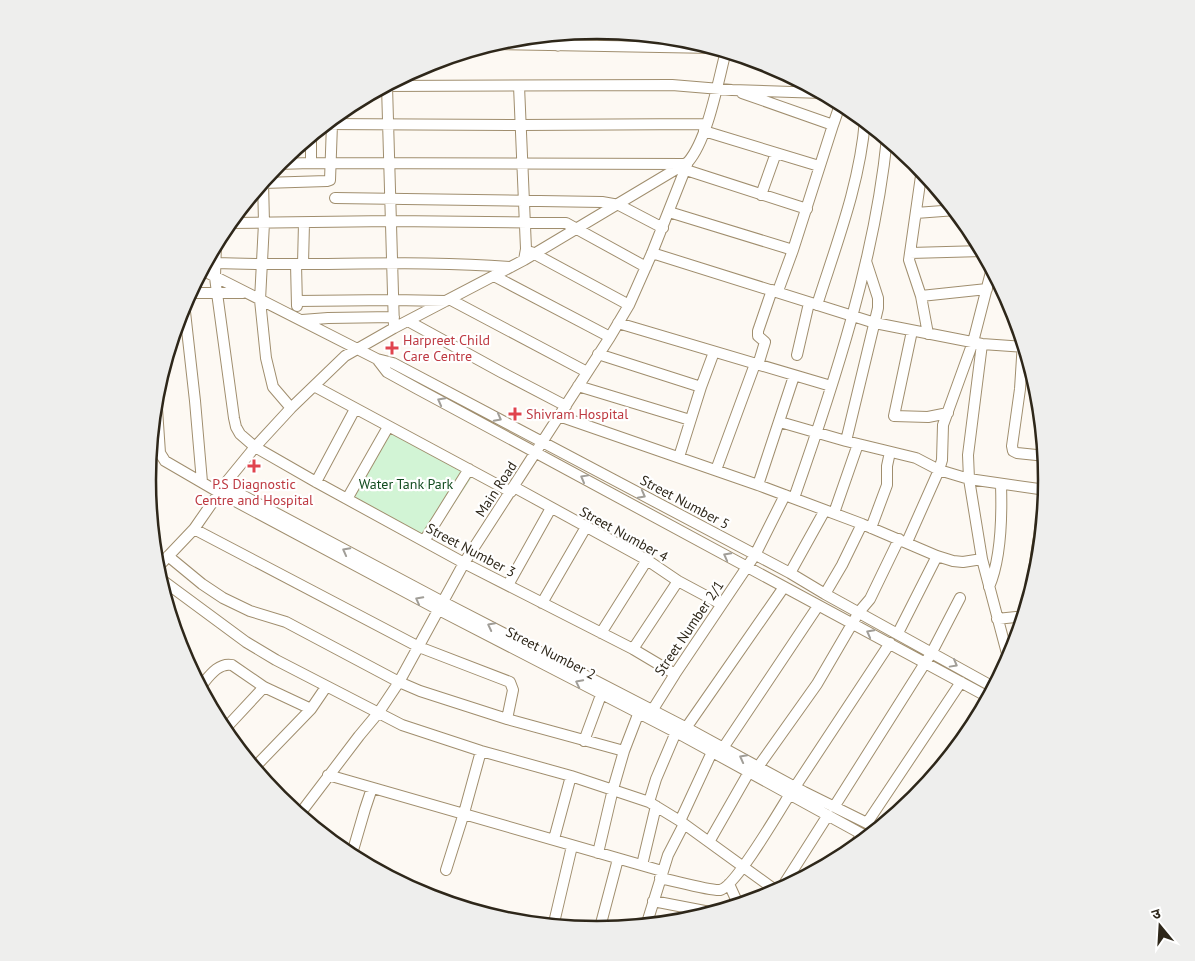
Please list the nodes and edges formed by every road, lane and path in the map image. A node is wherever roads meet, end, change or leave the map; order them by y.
1 (558, 41) edge
2 (642, 42) edge
3 (525, 45) edge
4 (558, 46) junction
5 (724, 58) edge
6 (398, 86) edge
7 (519, 86) junction
8 (716, 87) junction
9 (800, 88) edge
10 (732, 90) junction
11 (800, 92) junction
12 (808, 92) edge
13 (386, 93) edge
14 (838, 110) edge
15 (337, 124) edge
16 (388, 125) junction
17 (833, 125) junction
18 (521, 126) junction
19 (705, 127) junction
20 (864, 129) edge
21 (329, 130) edge
22 (311, 144) edge
23 (886, 146) edge
24 (776, 153) junction
25 (332, 162) junction
26 (389, 162) junction
27 (311, 163) junction
28 (523, 163) junction
29 (290, 164) edge
30 (686, 166) junction
31 (819, 166) junction
32 (922, 180) edge
33 (272, 182) edge
34 (263, 191) edge
35 (760, 195) junction
36 (335, 198) dead end
37 (391, 200) junction
38 (524, 200) junction
39 (619, 205) junction
40 (807, 209) junction
41 (947, 211) edge
42 (669, 212) junction
43 (916, 213) junction
44 (390, 221) junction
45 (524, 222) junction
46 (239, 223) edge
47 (264, 223) junction
48 (304, 223) junction
49 (663, 228) junction
50 (577, 229) junction
51 (793, 250) junction
52 (974, 250) edge
53 (652, 253) junction
54 (910, 253) junction
55 (528, 255) junction
56 (216, 258) edge
57 (866, 261) junction
58 (216, 263) junction
59 (300, 264) junction
60 (392, 264) junction
61 (262, 265) junction
62 (512, 267) junction
63 (646, 267) junction
64 (208, 273) edge
65 (494, 276) junction
66 (215, 277) junction
67 (992, 284) edge
68 (775, 290) junction
69 (245, 292) junction
70 (197, 293) edge
71 (217, 293) junction
72 (921, 296) junction
73 (260, 300) junction
74 (393, 300) junction
75 (297, 301) junction
76 (449, 301) junction
77 (813, 304) junction
78 (629, 305) junction
79 (851, 316) junction
80 (394, 317) junction
81 (300, 319) junction
82 (186, 320) edge
83 (408, 321) junction
84 (618, 323) junction
85 (875, 323) junction
86 (394, 328) junction
87 (912, 331) junction
88 (928, 334) junction
89 (610, 337) junction
90 (977, 343) junction
91 (1018, 345) edge
92 (358, 348) junction
93 (714, 352) junction
94 (598, 354) junction
95 (797, 355) dead end
96 (376, 359) junction
97 (1023, 361) edge
98 (756, 364) junction
99 (587, 372) junction
100 (794, 376) junction
101 (314, 386) junction
102 (578, 386) junction
103 (831, 386) junction
104 (701, 387) junction
105 (566, 406) junction
106 (291, 408) junction
107 (355, 409) junction
108 (948, 413) junction
109 (560, 416) junction
110 (690, 420) junction
111 (780, 422) junction
112 (388, 427) junction
113 (159, 432) edge
114 (817, 433) junction
115 (846, 441) junction
116 (543, 442) junction
117 (858, 444) junction
118 (256, 448) junction
119 (536, 452) junction
120 (890, 452) junction
121 (1038, 455) edge
122 (679, 457) junction
123 (469, 469) junction
124 (716, 470) junction
125 (939, 470) junction
126 (969, 479) junction
127 (202, 482) junction
128 (316, 482) junction
129 (758, 485) junction
130 (1001, 485) junction
131 (222, 489) junction
132 (513, 489) junction
133 (1039, 489) edge
134 (790, 496) junction
135 (347, 499) junction
136 (551, 508) junction
137 (829, 511) junction
138 (867, 526) junction
139 (586, 527) junction
140 (194, 529) junction
141 (424, 541) junction
142 (903, 541) junction
143 (755, 555) junction
144 (168, 556) junction
145 (937, 556) junction
146 (982, 559) junction
147 (647, 560) junction
148 (163, 561) edge
149 (464, 563) junction
150 (746, 566) junction
151 (790, 574) junction
152 (678, 581) junction
153 (508, 585) junction
154 (169, 586) edge
155 (784, 587) junction
156 (989, 587) junction
157 (825, 594) junction
158 (960, 598) dead end
159 (542, 603) junction
160 (721, 604) junction
161 (441, 606) junction
162 (818, 606) junction
163 (859, 612) junction
164 (1018, 617) edge
165 (997, 619) junction
166 (852, 624) junction
167 (601, 633) junction
168 (898, 633) junction
169 (890, 643) junction
170 (419, 647) junction
171 (633, 649) junction
172 (1006, 650) edge
173 (932, 652) junction
174 (925, 662) junction
175 (675, 674) junction
176 (204, 682) edge
177 (399, 682) junction
178 (961, 682) junction
179 (989, 685) edge
180 (326, 687) junction
181 (264, 688) junction
182 (601, 694) junction
183 (984, 694) edge
184 (311, 709) junction
185 (379, 712) junction
186 (639, 712) junction
187 (650, 713) junction
188 (507, 719) junction
189 (229, 725) edge
190 (686, 728) junction
191 (676, 732) junction
192 (584, 741) junction
193 (723, 748) junction
194 (624, 751) junction
195 (481, 752) junction
196 (712, 752) junction
197 (258, 763) edge
198 (758, 767) junction
199 (749, 772) junction
200 (328, 776) junction
201 (571, 776) junction
202 (372, 788) junction
203 (613, 789) junction
204 (793, 790) junction
205 (653, 804) junction
206 (303, 810) edge
207 (831, 811) junction
208 (464, 813) junction
209 (682, 822) junction
210 (867, 823) junction
211 (873, 826) edge
212 (862, 834) edge
213 (554, 839) junction
214 (709, 842) junction
215 (572, 846) junction
216 (353, 849) edge
217 (598, 853) junction
218 (618, 859) junction
219 (642, 865) junction
220 (744, 866) junction
221 (446, 870) dead end
222 (661, 874) junction
223 (787, 880) edge
224 (729, 884) junction
225 (772, 887) edge
226 (736, 900) edge
227 (653, 901) junction
228 (700, 910) edge
229 (554, 919) edge
230 (648, 919) edge
231 (601, 922) edge

1 - 4 street
2 - 4 street
3 - 4 street
5 - 8 street, Main Road
6 - 7 street
7 - 8 street
7 - 18 street
8 - 10 street
8 - 19 street, Main Road
9 - 11 street
10 - 11 street
10 - 17 street
11 - 12 street
13 - 16 street
14 - 17 street
15 - 16 street
16 - 18 street
16 - 26 street
17 - 31 street
18 - 19 street
18 - 28 street
19 - 24 street
19 - 30 street, Main Road
20 - 77 street
21 - 25 street
22 - 27 street
23 - 57 street, Street Number 2/1
24 - 31 street
24 - 35 street
25 - 26 street
25 - 27 street
25 - 33 street
26 - 28 street
26 - 37 street
27 - 29 street
28 - 30 street
28 - 38 street
30 - 35 street
30 - 39 street
30 - 42 street, Main Road
31 - 40 street
32 - 43 street
34 - 47 street
35 - 40 street
36 - 37 street
37 - 38 street
37 - 44 street
38 - 39 street
38 - 45 street
39 - 49 street
39 - 50 street
40 - 51 street
41 - 43 street
42 - 49 street, Main Road
42 - 51 street
43 - 54 street
44 - 45 street
44 - 48 street
44 - 60 street
45 - 50 street
45 - 55 street
46 - 47 street
47 - 48 street
47 - 61 street
48 - 59 street
49 - 53 street, Main Road
50 - 55 street
50 - 63 street
51 - 68 street
52 - 54 street
53 - 63 street, Main Road
53 - 68 street
54 - 72 street
55 - 62 street
55 - 78 street
56 - 58 street, Street Number 3
57 - 79 street, Street Number 2/1
57 - 85 street
58 - 61 street
58 - 66 street, Street Number 3
59 - 60 street
59 - 61 street
59 - 75 street
60 - 62 street
60 - 74 street
61 - 73 street
62 - 65 street
63 - 78 street, Main Road
64 - 66 street, Street Number 5
65 - 76 street
65 - 89 street
66 - 69 street, Street Number 5
66 - 71 street, Street Number 3
67 - 72 street
67 - 90 street
68 - 77 street
68 - 98 street
69 - 71 street
69 - 73 street, Street Number 5
70 - 71 street
71 - 118 street, Street Number 3
72 - 88 street
73 - 81 street, Street Number 5
73 - 106 street
74 - 75 street
74 - 76 street
74 - 80 street
75 - 81 street
76 - 83 street
76 - 99 street
77 - 79 street
77 - 95 street
78 - 84 street, Main Road
79 - 85 street
79 - 103 street, Street Number 2/1
80 - 81 street
80 - 86 street
81 - 92 street, Street Number 5
82 - 127 street
83 - 86 street
83 - 105 street
84 - 89 street, Main Road
84 - 93 street
85 - 87 street
85 - 115 street
86 - 92 street
87 - 88 street
87 - 108 street
88 - 90 street
89 - 94 street, Main Road
90 - 91 street
90 - 108 street
90 - 126 street
92 - 96 street, Street Number 5
92 - 101 street
93 - 98 street
93 - 104 street
94 - 99 street, Main Road
94 - 104 street
96 -> 116 street, Street Number 5
119 -> 96 street
97 - 121 street
98 - 100 street
98 - 124 street
99 - 102 street, Main Road
100 - 103 street
100 - 111 street
101 - 106 street
101 - 107 street, Street Number 4
102 - 105 street, Main Road
102 - 110 street
103 - 114 street, Street Number 2/1
104 - 110 street
105 - 109 street, Main Road
106 - 118 street
107 - 112 street, Street Number 4
107 - 128 street
108 - 125 street
109 - 116 street, Main Road
109 - 122 street
110 - 122 street
111 - 114 street
111 - 129 street
112 - 123 street, Street Number 4
112 - 135 street
113 - 127 street, Street Number 2
114 - 115 street
114 - 134 street, Street Number 2/1
115 - 117 street
116 - 119 street, Main Road
116 -> 143 street, Street Number 5
117 - 120 street
117 - 137 street
118 - 128 street, Street Number 3
118 - 131 street
119 - 132 street, Main Road
150 -> 119 street
120 - 125 street
120 - 138 street
122 - 124 street
123 - 132 street, Street Number 4
123 - 141 street
124 - 129 street
125 - 126 street
125 - 142 street
126 - 130 street
126 - 146 street
127 - 131 street, Street Number 2
128 - 135 street, Street Number 3
129 - 134 street
130 - 133 street
130 - 156 street
131 - 140 street
161 -> 131 street, Street Number 2
132 - 136 street, Street Number 4
132 - 149 street, Main Road
134 - 137 street
134 - 143 street, Street Number 2/1
135 - 141 street, Street Number 3
136 - 139 street, Street Number 4
136 - 153 street
137 - 138 street
137 - 151 street
138 - 142 street
138 - 157 street
139 - 147 street, Street Number 4
139 - 159 street
140 - 144 street
140 - 170 street
141 - 149 street, Street Number 3
142 - 145 street
142 - 163 street
143 - 150 street, Street Number 2/1
143 - 151 street, Street Number 5
144 - 148 street
144 - 177 street
145 - 146 street
145 - 168 street
146 - 156 street
147 - 152 street, Street Number 4
147 - 167 street
149 - 153 street, Street Number 3
149 - 161 street, Main Road
150 - 155 street
150 - 160 street, Street Number 2/1
151 - 157 street, Street Number 5
152 - 160 street, Street Number 4
152 - 171 street
153 - 159 street, Street Number 3
154 - 180 street
155 - 162 street
155 - 190 street
156 - 165 street
157 - 163 street, Street Number 5
158 - 173 street
159 - 167 street, Street Number 3
160 - 175 street, Street Number 2/1
161 - 170 street, Main Road
182 -> 161 street, Street Number 2
187 -> 161 street
162 - 166 street
162 - 193 street
163 - 166 street
163 - 168 street, Street Number 5
164 - 165 street
165 - 172 street
169 -> 166 street
166 - 198 street
167 - 171 street, Street Number 3
168 - 173 street, Street Number 5
169 - 174 street
169 - 204 street
170 - 177 street, Main Road
170 - 188 street
171 - 175 street, Street Number 3
173 - 174 street
173 -> 179 street, Street Number 5
174 - 178 street
174 - 207 street
175 - 187 street, Street Number 2/1
176 - 181 street
177 - 185 street, Main Road
177 - 188 street
178 - 183 street
178 - 210 street
180 - 184 street
180 - 185 street
181 - 184 street
181 - 189 street
182 - 186 street, Street Number 2
182 - 192 street
184 - 197 street
185 - 195 street
185 - 200 street, Main Road
186 - 187 street, Street Number 2
186 - 194 street
187 - 190 street
187 - 191 street, Street Number 2
188 - 192 street
190 - 193 street
191 - 196 street, Street Number 2
191 - 205 street
192 - 194 street
198 -> 193 street
194 - 203 street
195 - 201 street
195 - 208 street
196 - 199 street, Street Number 2
196 - 209 street
198 - 204 street
199 - 204 street, Street Number 2
199 - 214 street
200 - 202 street
200 - 206 street, Main Road
201 - 203 street
201 - 213 street
202 - 208 street
202 - 216 street
203 - 205 street
203 - 217 street
204 - 207 street, Street Number 2
204 - 220 street
205 - 209 street
205 - 219 street
207 - 210 street
207 - 212 street, Street Number 2
207 - 223 street
208 - 213 street
208 - 221 street
209 - 214 street
209 - 222 street
210 - 211 street
213 - 215 street
214 - 220 street
215 - 217 street
215 - 229 street
217 - 218 street
218 - 219 street
218 - 231 street
219 - 222 street
220 - 224 street
220 - 225 street
222 - 224 street
222 - 227 street
224 - 226 street
227 - 228 street
227 - 230 street

